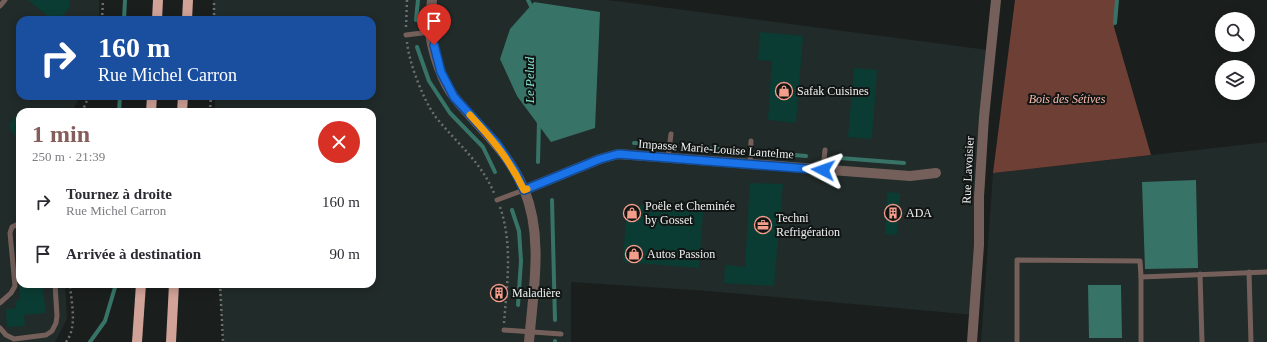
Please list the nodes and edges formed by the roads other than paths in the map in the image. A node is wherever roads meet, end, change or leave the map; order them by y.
1 (5, 0) edge
2 (158, 0) edge
3 (188, 0) edge
4 (432, 0) edge
5 (996, 0) edge
6 (0, 6) edge
7 (157, 16) edge
8 (187, 16) edge
9 (430, 32) junction
10 (406, 35) road end
11 (671, 134) dead end
12 (751, 141) dead end
13 (825, 150) dead end
14 (668, 158) junction
15 (750, 164) junction
16 (823, 170) junction
17 (936, 173) dead end
18 (524, 190) junction
19 (497, 200) road end
20 (16, 225) edge
21 (1249, 272) junction
22 (1267, 272) edge
23 (1200, 274) junction
24 (1141, 276) junction
25 (55, 288) edge
26 (141, 288) edge
27 (174, 288) edge
28 (0, 302) edge
29 (0, 328) edge
30 (504, 330) road end
31 (561, 334) dead end
32 (530, 337) edge
33 (137, 342) edge
34 (171, 342) edge
35 (972, 342) edge
36 (1017, 342) edge
37 (1141, 342) edge
38 (1202, 342) edge
39 (1251, 342) edge

1 - 6 lane
2 - 7 main road
3 - 8 main road
4 - 9 street
5 - 35 street, Rue Lavoisier
9 - 10 lane
9 - 18 street
11 - 14 lane
12 - 15 lane
13 - 16 lane
14 - 15 street, Impasse Marie-Louise Lantelme
14 - 18 street, Impasse Marie-Louise Lantelme
15 - 16 street, Impasse Marie-Louise Lantelme
16 - 17 street, Impasse Marie-Louise Lantelme
18 - 19 lane
18 - 32 street
20 - 28 lane
21 - 22 lane
21 - 23 lane
21 - 39 lane
23 - 24 lane
23 - 38 lane
24 - 36 lane
24 - 37 lane
25 - 29 lane
26 - 33 main road
27 - 34 main road
30 - 32 lane
31 - 32 lane

